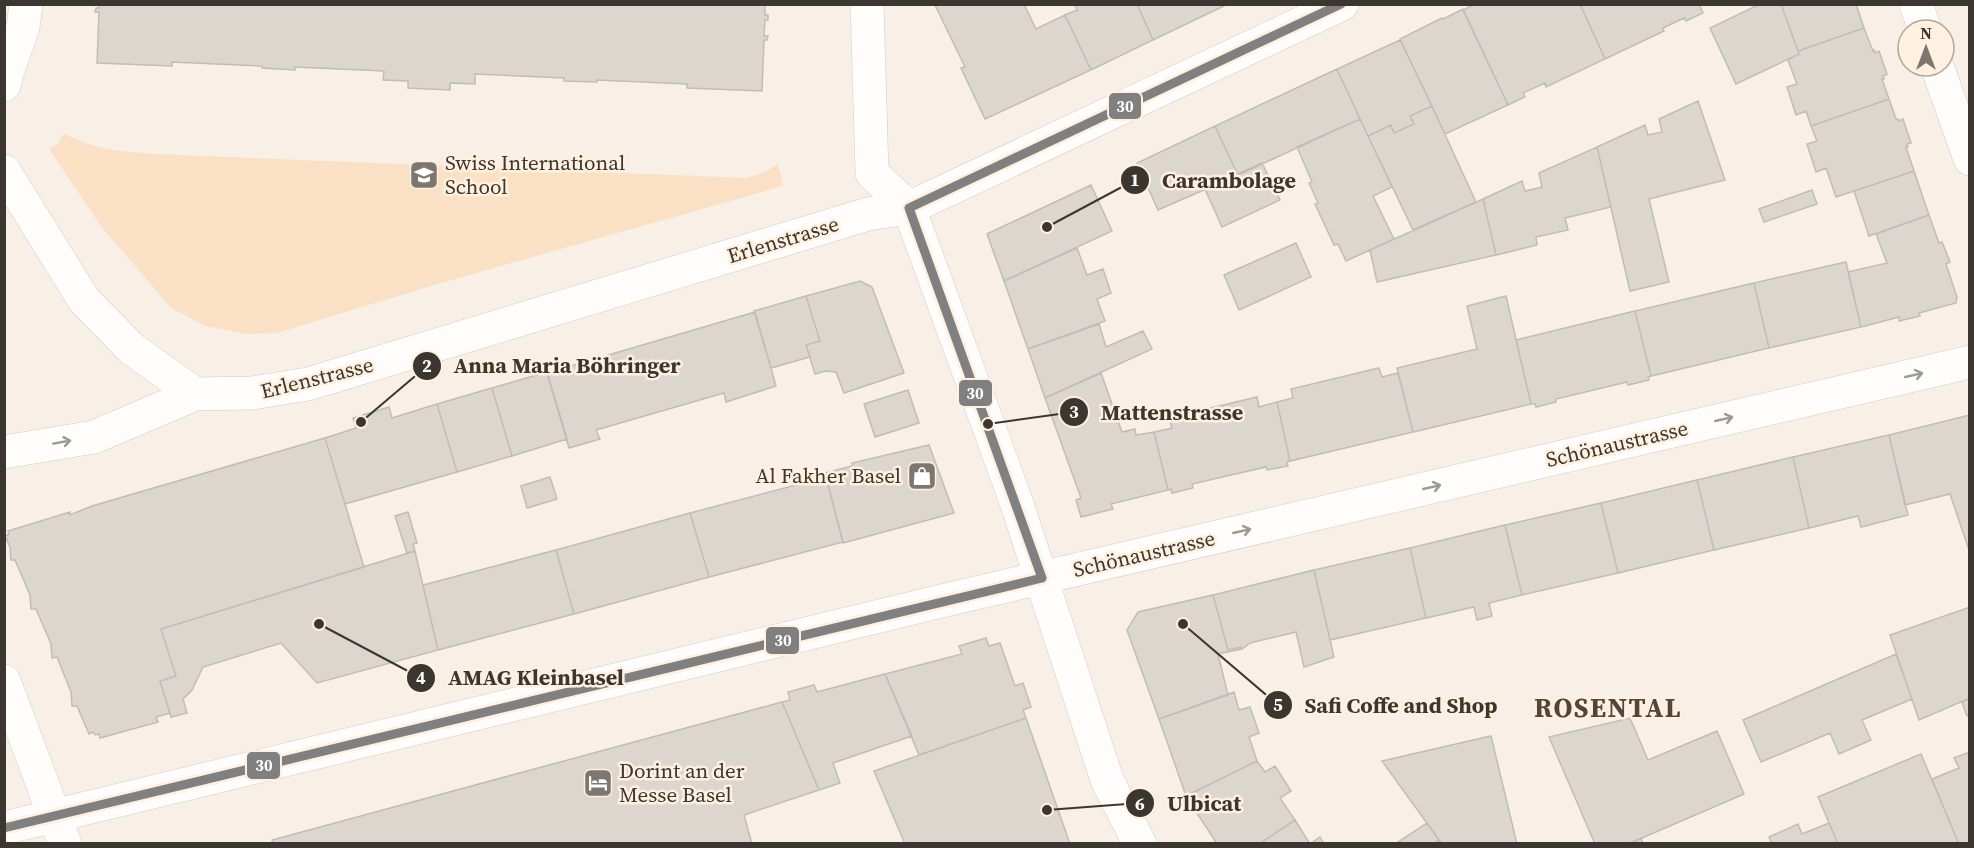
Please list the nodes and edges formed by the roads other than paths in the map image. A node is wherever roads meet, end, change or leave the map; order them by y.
1 (26, 4) edge
2 (867, 4) edge
3 (1342, 4) edge
4 (1941, 78) edge
5 (4, 86) edge
6 (1970, 159) edge
7 (4, 171) edge
8 (909, 208) junction
9 (1970, 362) edge
10 (195, 394) junction
11 (4, 452) edge
12 (1042, 578) junction
13 (4, 681) edge
14 (4, 828) edge
15 (60, 830) edge
16 (1140, 843) edge

1 - 5 street
2 - 8 street
3 - 8 street, Erlenstrasse
4 - 6 street
7 - 10 street
8 - 10 street, Erlenstrasse
8 - 12 street
12 -> 9 street, Schönaustrasse
11 -> 10 street, Erlenstrasse
12 - 15 street, Schönaustrasse
12 - 16 street
13 - 15 street
14 - 15 street, Schönaustrasse

